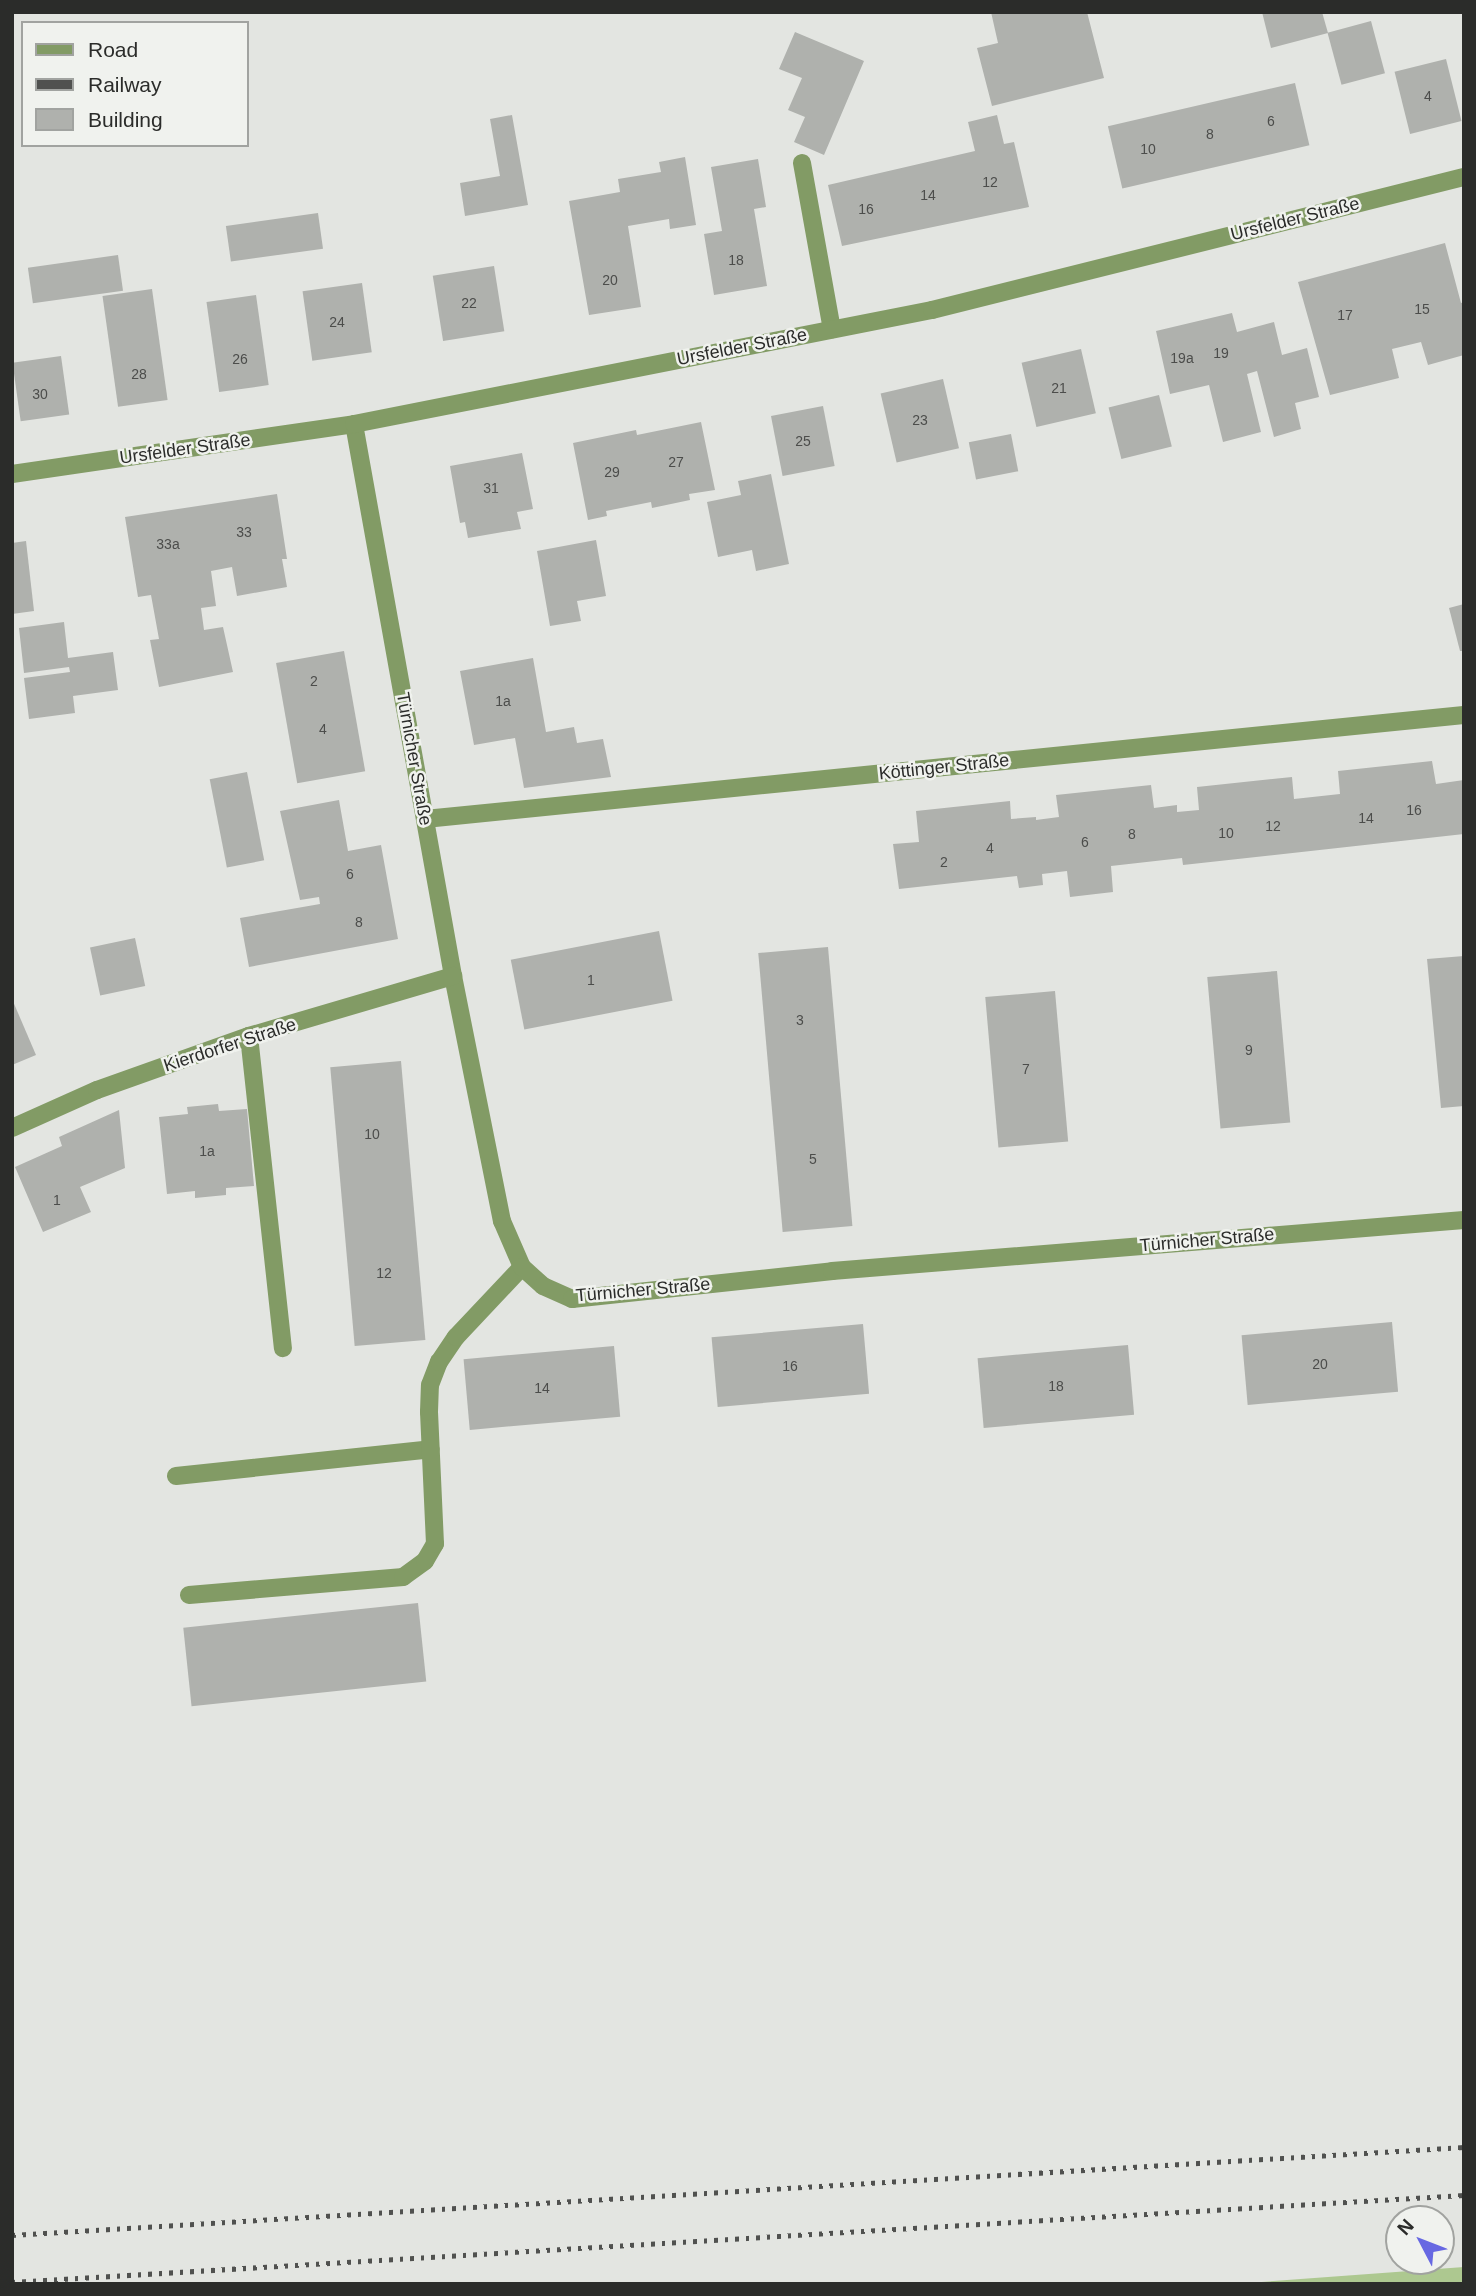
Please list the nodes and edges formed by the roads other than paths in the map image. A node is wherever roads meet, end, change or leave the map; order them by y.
1 (802, 163) dead end
2 (1464, 177) edge
3 (832, 329) junction
4 (354, 424) junction
5 (12, 474) edge
6 (1464, 715) edge
7 (425, 819) junction
8 (453, 976) junction
9 (249, 1036) junction
10 (12, 1128) edge
11 (1464, 1220) edge
12 (522, 1266) junction
13 (283, 1348) dead end
14 (431, 1449) junction
15 (176, 1475) dead end
16 (189, 1595) dead end

1 - 3 street
2 - 3 street, Ursfelder Straße
3 - 4 street, Ursfelder Straße
4 - 5 street, Ursfelder Straße
4 - 7 street, Türnicher Straße
6 - 7 street, Köttinger Straße
7 - 8 street, Türnicher Straße
8 - 9 street, Kierdorfer Straße
8 - 12 street, Türnicher Straße
9 - 10 street, Kierdorfer Straße
9 - 13 street
11 - 12 street, Türnicher Straße
12 - 14 street
14 - 15 street
14 - 16 street

